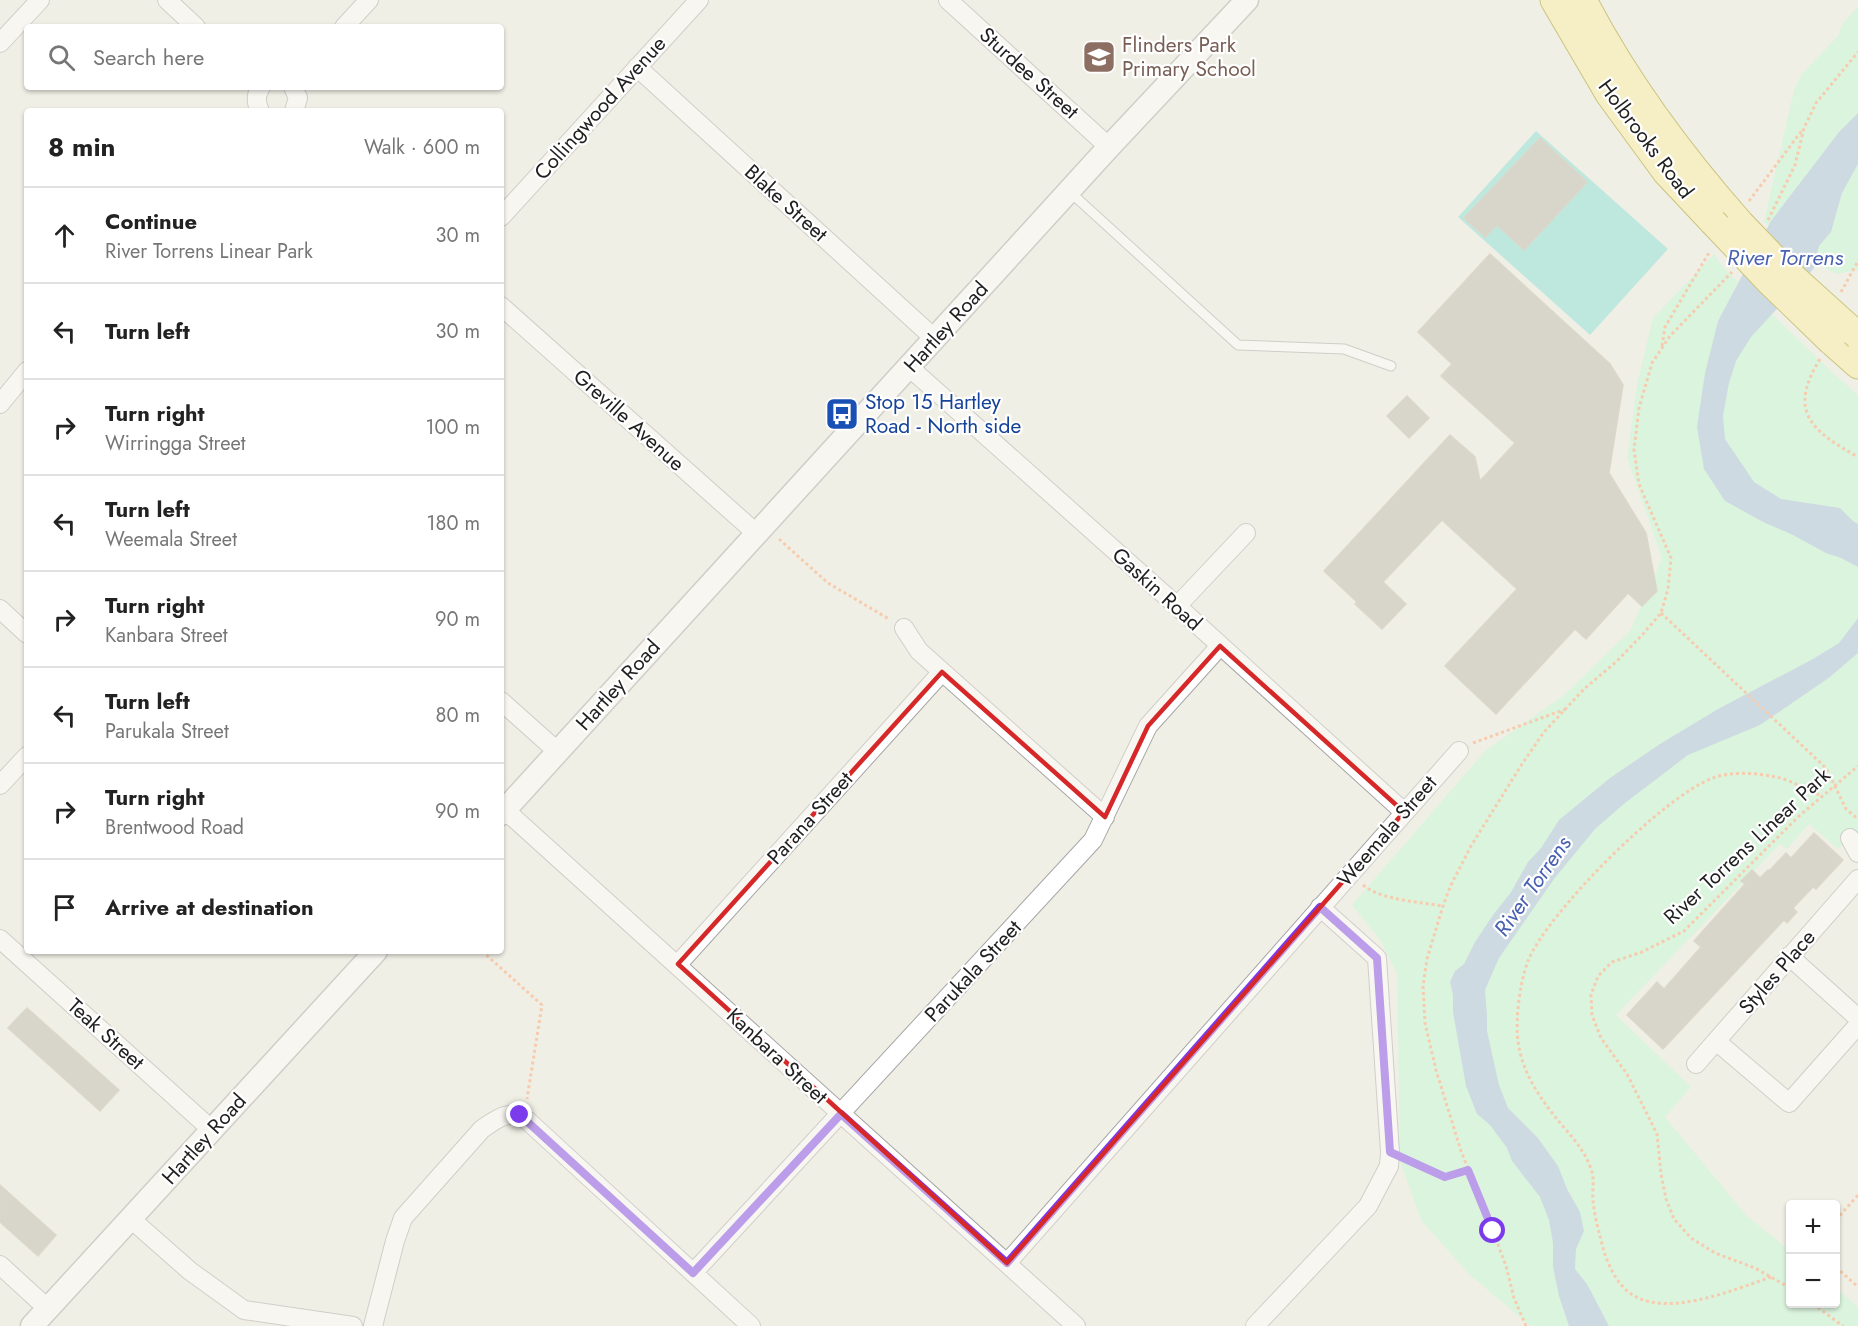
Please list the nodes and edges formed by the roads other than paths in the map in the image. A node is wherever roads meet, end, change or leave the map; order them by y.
1 (40, 0) edge
2 (167, 0) edge
3 (369, 0) edge
4 (699, 0) edge
5 (948, 0) edge
6 (1246, 0) edge
7 (1554, 0) edge
8 (1583, 0) edge
9 (193, 24) edge
10 (347, 24) edge
11 (0, 43) edge
12 (637, 67) junction
13 (259, 90) edge
14 (294, 90) edge
15 (258, 108) edge
16 (296, 108) edge
17 (1109, 147) junction
18 (1069, 191) junction
19 (504, 214) edge
20 (504, 309) edge
21 (1858, 336) edge
22 (935, 339) junction
23 (1858, 365) edge
24 (1392, 366) dead end
25 (909, 367) junction
26 (24, 375) edge
27 (0, 404) edge
28 (760, 529) junction
29 (1246, 533) dead end
30 (1177, 606) junction
31 (0, 609) edge
32 (904, 628) road end
33 (24, 631) edge
34 (1220, 646) junction
35 (942, 672) junction
36 (504, 704) edge
37 (557, 751) junction
38 (1459, 751) road end
39 (24, 759) edge
40 (0, 785) edge
41 (504, 811) edge
42 (1404, 812) junction
43 (504, 813) edge
44 (1105, 817) junction
45 (1858, 879) edge
46 (1320, 907) junction
47 (0, 939) edge
48 (373, 954) edge
49 (1790, 956) junction
50 (678, 964) junction
51 (1858, 1018) edge
52 (1858, 1025) edge
53 (1716, 1041) junction
54 (1696, 1064) dead end
55 (841, 1114) junction
56 (212, 1130) junction
57 (131, 1219) junction
58 (1007, 1263) junction
59 (0, 1265) edge
60 (693, 1273) junction
61 (47, 1308) junction
62 (244, 1318) edge
63 (32, 1326) edge
64 (352, 1326) edge
65 (374, 1326) edge
66 (751, 1326) edge
67 (1076, 1326) edge
68 (1255, 1326) edge

1 - 11 street
2 - 9 street
3 - 10 street
4 - 12 street, Collingwood Avenue
5 - 17 street, Sturdee Street
6 - 17 street, Hartley Road
7 - 23 main road, Holbrooks Road, bridge
8 - 21 main road, Holbrooks Road, bridge
12 - 19 street, Collingwood Avenue
12 - 22 street, Blake Street
13 - 15 street
14 - 16 street
17 - 18 street, Hartley Road
18 - 22 street, Hartley Road
18 - 24 lane
20 - 28 street, Greville Avenue
22 - 25 street, Hartley Road
25 - 28 street, Hartley Road
25 - 30 street, Gaskin Road
26 - 27 street
28 - 37 street, Hartley Road
29 - 30 street
30 - 34 street, Gaskin Road
31 - 33 street
32 - 35 street
34 - 42 street, Gaskin Road
34 - 44 street, Parukala Street
35 - 44 street
35 - 50 street, Parana Street
36 - 37 street
37 - 41 street, Hartley Road
38 - 42 street, Weemala Street
39 - 40 street
42 - 46 street, Weemala Street
43 - 50 street, Kanbara Street
44 - 55 street, Parukala Street
45 - 49 street, Styles Place
46 - 58 street, Weemala Street
46 - 68 street
47 - 56 street, Teak Street
48 - 56 street, Hartley Road
49 - 51 street
49 - 53 street, Styles Place
50 - 55 street, Kanbara Street
52 - 53 street
53 - 54 street, Styles Place
55 - 58 street, Kanbara Street
55 - 60 street, Parukala Street
56 - 57 street, Hartley Road
57 - 61 street, Hartley Road
57 - 62 street
58 - 67 street, Kanbara Street
59 - 61 street
60 - 65 street
60 - 66 street
61 - 63 street, Hartley Road
62 - 64 street

